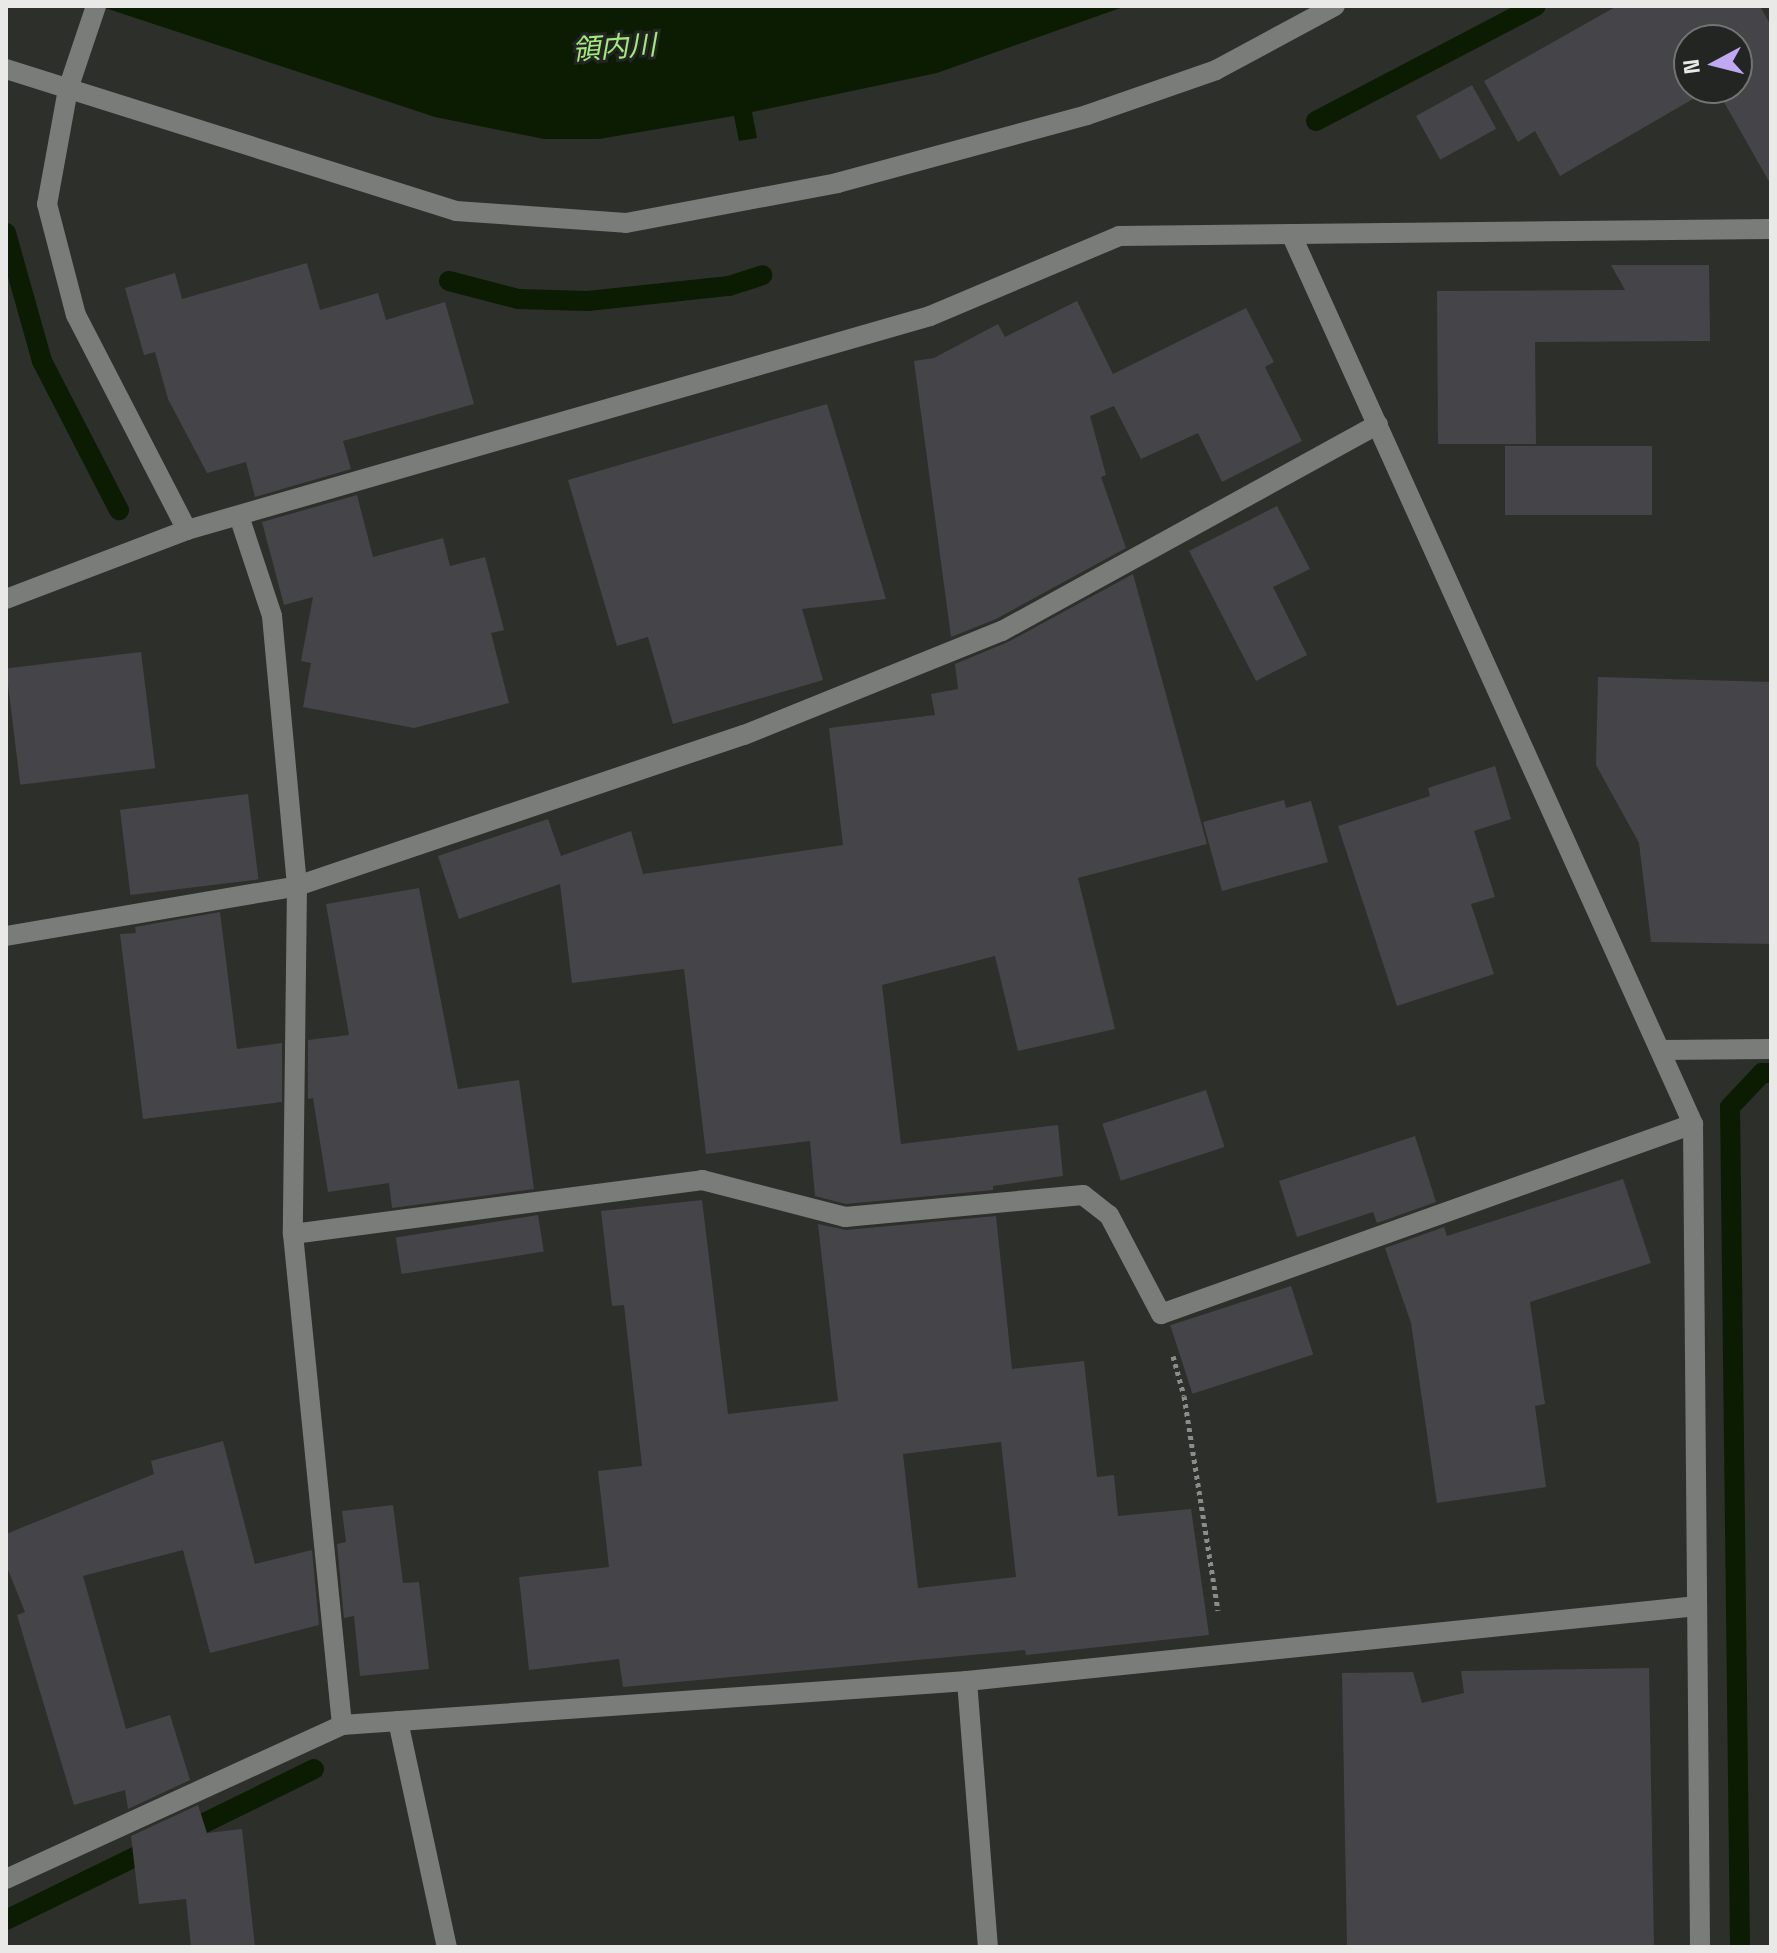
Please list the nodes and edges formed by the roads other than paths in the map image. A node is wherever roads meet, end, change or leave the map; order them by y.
1 (96, 6) edge
2 (1335, 6) edge
3 (6, 69) edge
4 (72, 79) junction
5 (1771, 229) edge
6 (1291, 234) junction
7 (1378, 424) junction
8 (239, 516) junction
9 (187, 530) junction
10 (6, 599) edge
11 (297, 886) junction
12 (6, 936) edge
13 (1771, 1049) edge
14 (1661, 1050) junction
15 (1693, 1124) junction
16 (293, 1234) junction
17 (1697, 1606) junction
18 (967, 1681) junction
19 (398, 1721) junction
20 (342, 1725) junction
21 (6, 1879) edge
22 (447, 1947) edge
23 (988, 1947) edge
24 (1700, 1947) edge

1 - 4 street
2 - 4 street
3 - 4 street
4 - 9 street
5 - 6 street
6 - 7 street
6 - 8 street
7 - 11 street
7 - 14 street
8 - 9 street
8 - 11 street
9 - 10 street
11 - 12 street
11 - 16 street
13 - 14 street
14 - 15 street
15 - 16 street
15 - 17 street
16 - 20 street
17 - 18 street
17 - 24 street
18 - 19 street
18 - 23 street
19 - 20 street
19 - 22 street
20 - 21 street

